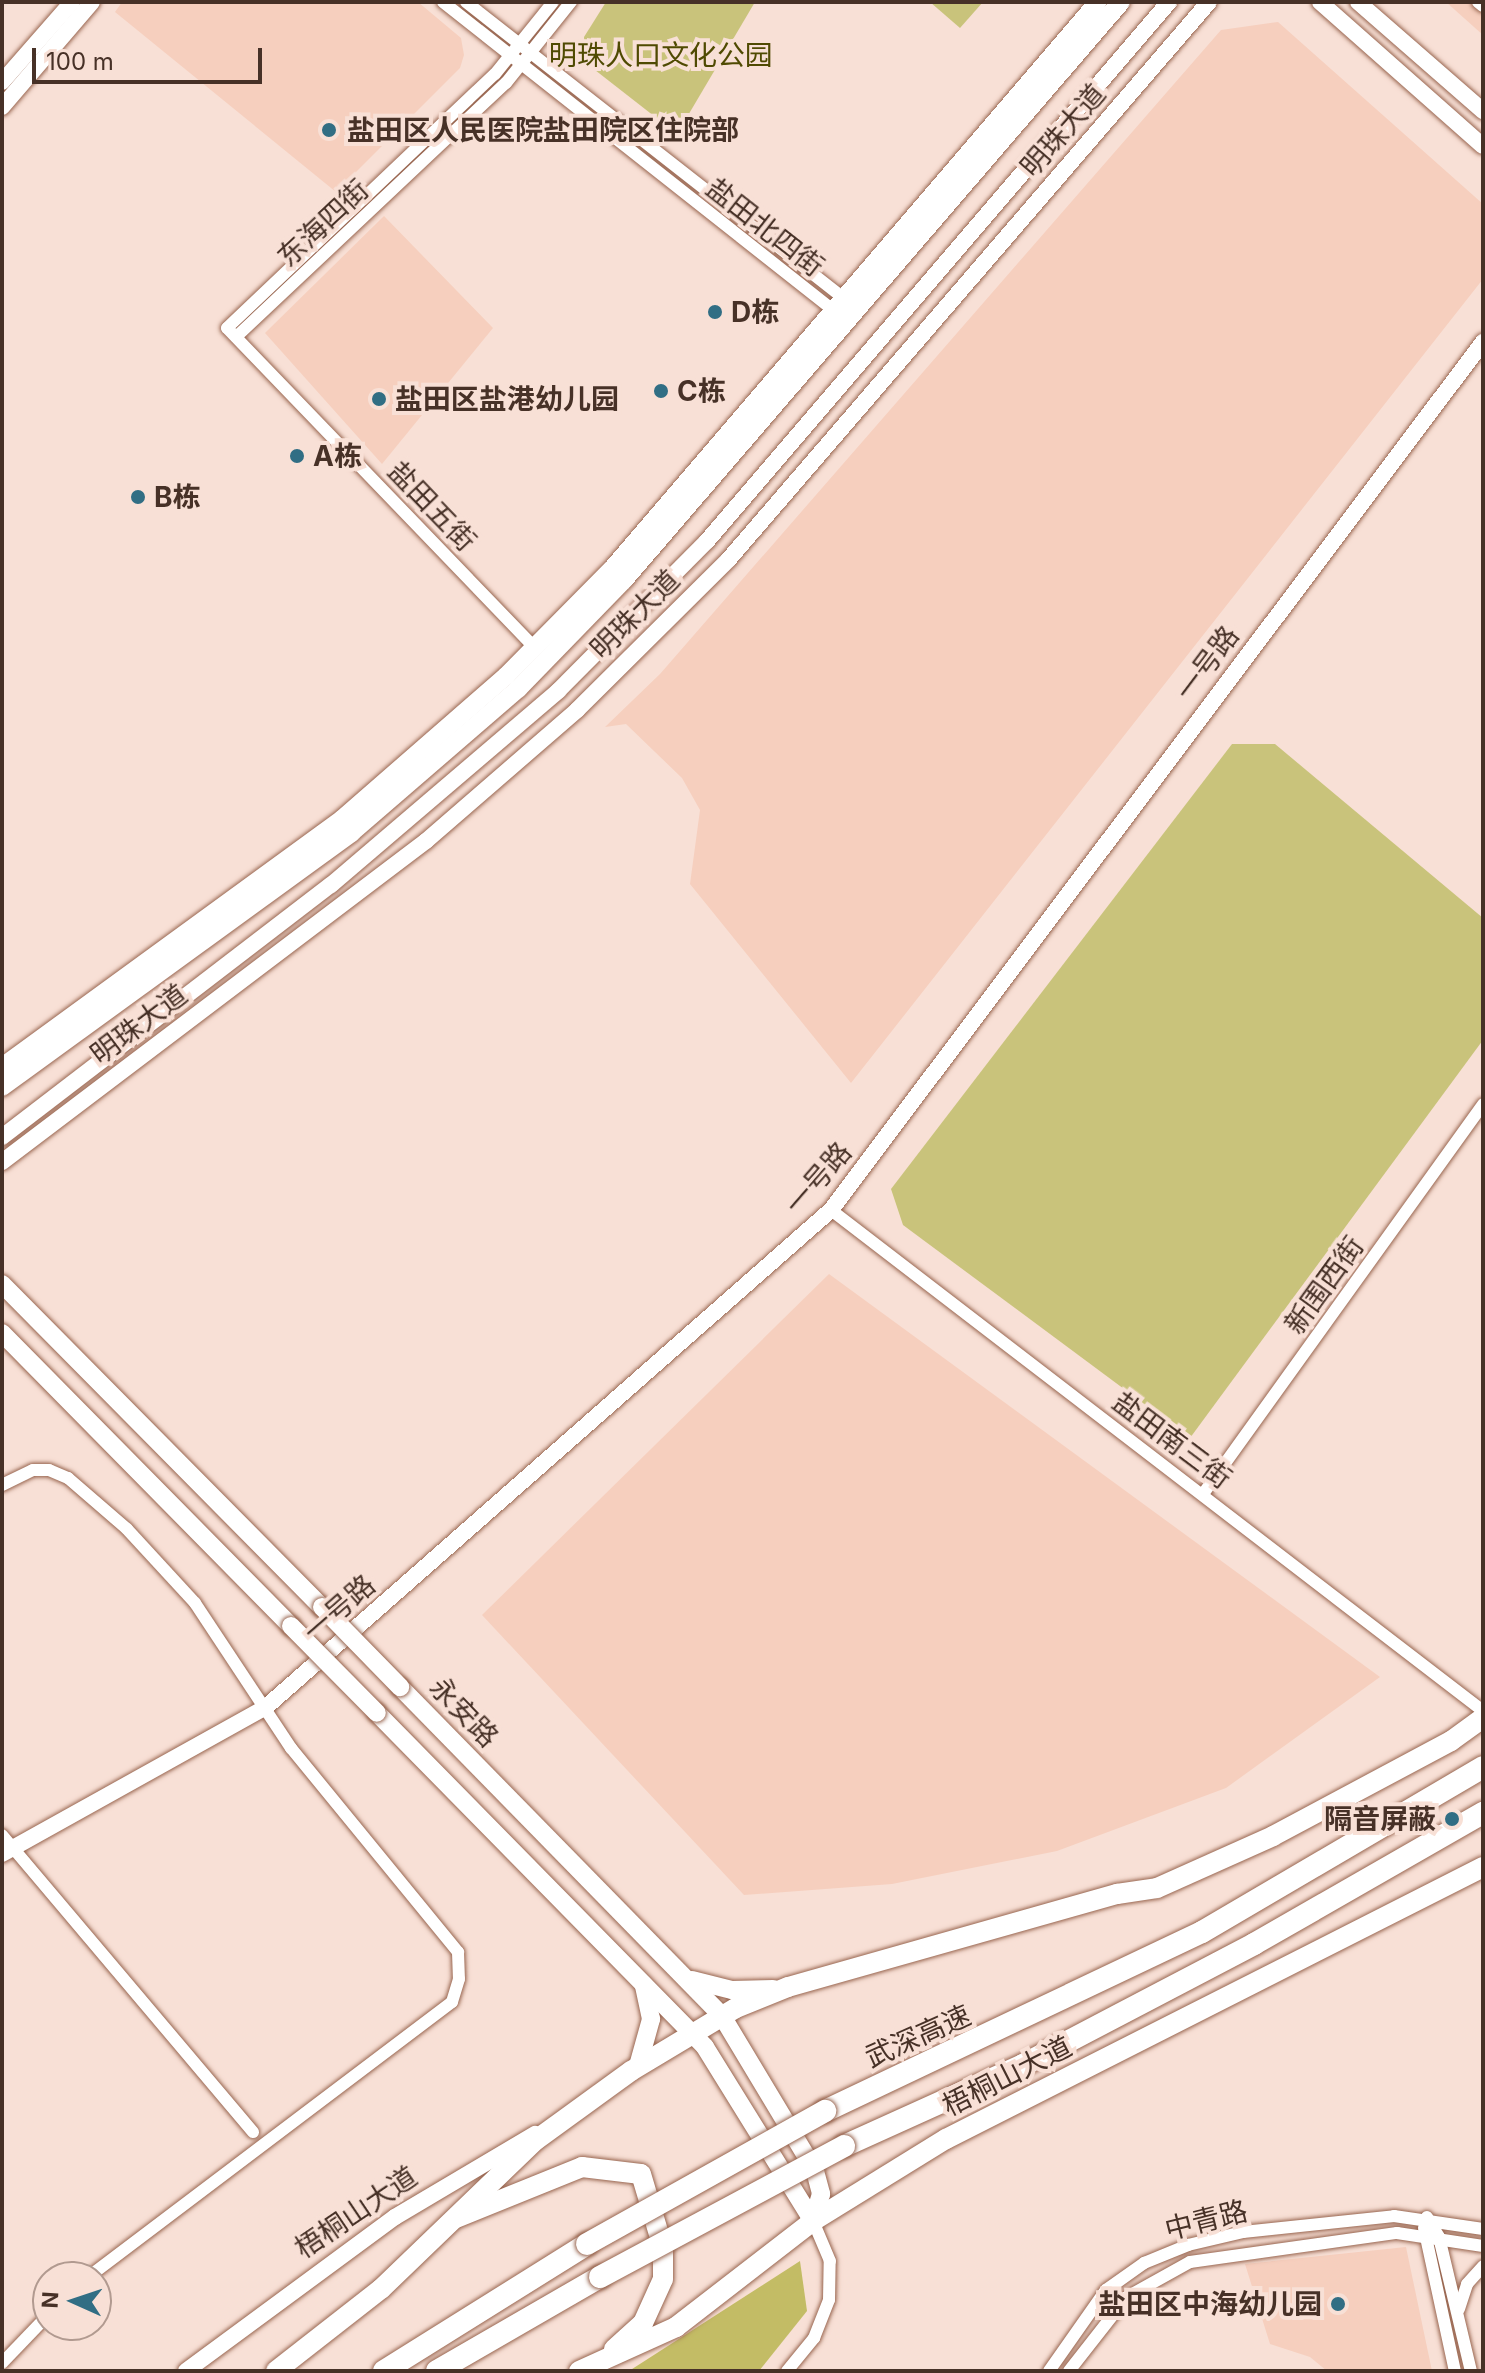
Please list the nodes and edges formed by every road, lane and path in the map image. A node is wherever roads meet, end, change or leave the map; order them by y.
1 (72, 2) edge
2 (92, 2) edge
3 (443, 2) edge
4 (466, 2) edge
5 (553, 2) edge
6 (571, 2) edge
7 (1098, 2) edge
8 (1121, 2) edge
9 (1169, 2) edge
10 (1209, 2) edge
11 (1320, 2) edge
12 (1358, 2) edge
13 (1478, 2) edge
14 (1483, 6) edge
15 (519, 46) junction
16 (530, 55) junction
17 (509, 57) junction
18 (521, 66) junction
19 (2, 82) edge
20 (2, 107) edge
21 (1483, 111) edge
22 (1483, 146) edge
23 (839, 305) junction
24 (231, 332) junction
25 (1483, 342) edge
26 (535, 648) junction
27 (2, 1067) edge
28 (2, 1087) edge
29 (1483, 1104) edge
30 (2, 1137) edge
31 (2, 1162) edge
32 (831, 1210) junction
33 (2, 1284) edge
34 (2, 1333) edge
35 (2, 1485) edge
36 (1203, 1494) junction
37 (266, 1707) junction
38 (1483, 1711) edge
39 (1483, 1718) edge
40 (1483, 1767) edge
41 (1483, 1813) edge
42 (6, 1845) edge
43 (1483, 1867) edge
44 (681, 1973) junction
45 (642, 1983) junction
46 (788, 1987) junction
47 (722, 2016) junction
48 (691, 2033) junction
49 (638, 2066) junction
50 (568, 2115) junction
51 (253, 2132) dead end
52 (1427, 2217) junction
53 (454, 2219) junction
54 (813, 2221) junction
55 (1483, 2229) edge
56 (1423, 2235) junction
57 (1439, 2237) junction
58 (1483, 2246) edge
59 (109, 2261) edge
60 (1483, 2266) edge
61 (1460, 2320) junction
62 (32, 2332) edge
63 (2, 2363) edge
64 (583, 2369) edge
65 (186, 2371) edge
66 (276, 2371) edge
67 (384, 2371) edge
68 (437, 2371) edge
69 (787, 2371) edge
70 (1049, 2371) edge
71 (1069, 2371) edge
72 (1455, 2371) edge
73 (1471, 2371) edge

1 - 19 street
2 - 20 street
3 - 17 street, 盐田北四街
4 - 15 street, 盐田北四街
5 - 15 street, 东海四街
6 - 16 street, 东海四街
7 - 23 main road, 明珠大道
8 - 28 main road, 明珠大道
9 - 30 street, 明珠大道
10 - 31 street, 明珠大道
11 - 22 street
12 - 21 street
13 - 14 street
15 - 16 street, 盐田北四街
15 - 17 street, 东海四街
16 - 18 street, 东海四街
16 - 23 street, 盐田北四街
17 - 18 street, 盐田北四街
17 - 24 street, 东海四街
18 - 23 street, 盐田北四街
18 - 24 street, 东海四街
23 - 26 main road, 明珠大道
24 - 26 street, 盐田五街
25 - 32 street, 一号路
26 - 27 main road, 明珠大道
29 - 36 street, 新围西街
32 - 36 street, 盐田南三街
32 - 37 street, 一号路
33 - 44 main road, 永安路, bridge
34 - 45 main road, bridge
35 - 37 street
36 - 38 street, 盐田南三街
37 - 42 street, 一号路
37 - 59 street
39 - 46 main road, 梧桐山大道
40 - 67 highway, 武深高速, bridge
41 - 68 highway, bridge
42 - 51 street
43 - 54 main road, 梧桐山大道
44 - 46 main road
44 - 47 main road, 永安路
45 - 48 main road
45 - 49 main road
46 - 47 main road, 梧桐山大道
47 - 48 main road, 梧桐山大道
47 - 54 main road, 永安路
48 - 49 main road, 梧桐山大道
48 - 54 main road
49 - 50 main road, 梧桐山大道
50 - 53 main road, 梧桐山大道
50 - 65 street, 梧桐山大道
52 - 55 street, 中青路
52 - 56 street
52 - 57 street
52 - 70 street, 中青路
53 - 64 main road
53 - 66 main road, 梧桐山大道
54 - 64 main road, 梧桐山大道
54 - 69 street
56 - 57 street, 中青路
56 - 71 street, 中青路
56 - 72 street
57 - 58 street, 中青路
57 - 61 street
60 - 61 street
61 - 73 street
62 - 63 street

